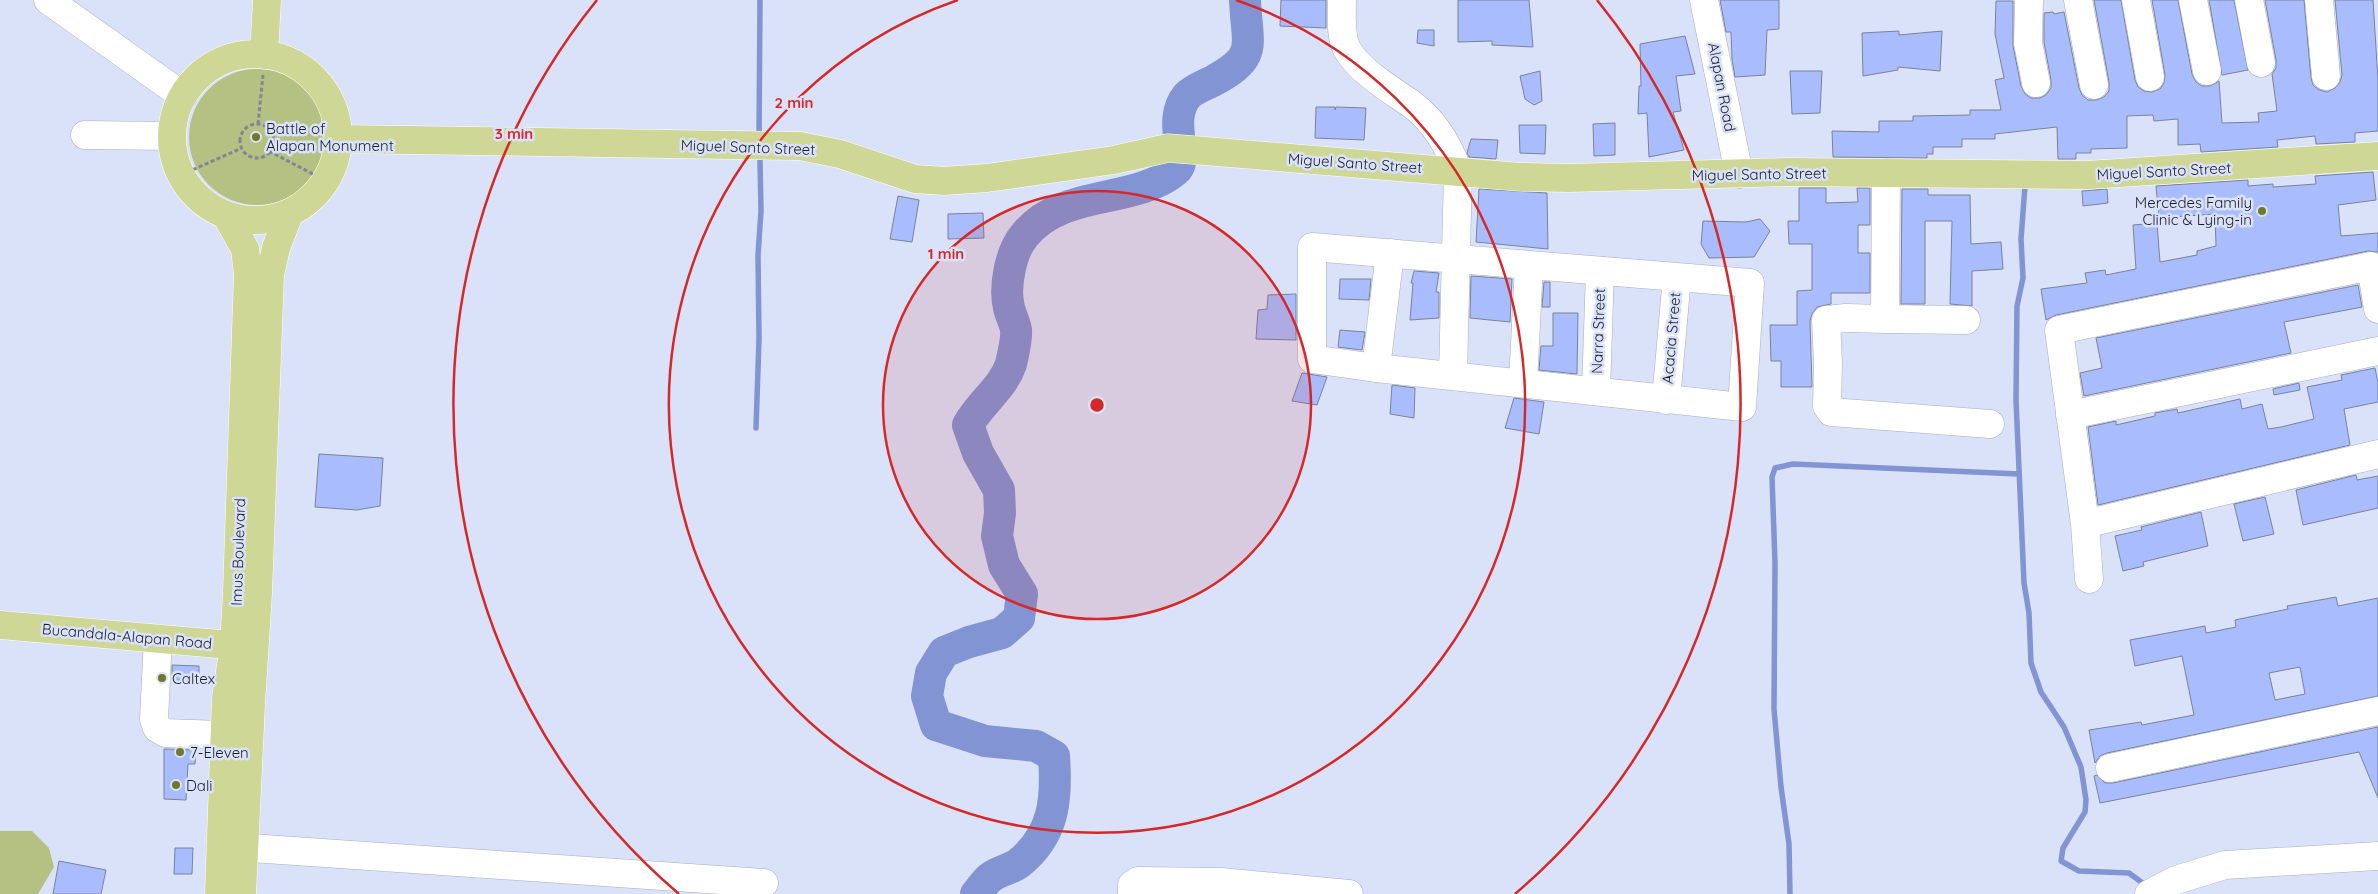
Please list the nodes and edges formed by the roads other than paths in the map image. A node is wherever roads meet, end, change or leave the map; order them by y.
1 (48, 0) edge
2 (267, 0) edge
3 (1342, 0) edge
4 (1704, 0) edge
5 (2078, 0) edge
6 (2136, 0) edge
7 (2193, 0) edge
8 (2250, 0) edge
9 (2319, 0) edge
10 (2034, 1) edge
11 (264, 55) junction
12 (2261, 63) dead end
13 (2207, 71) dead end
14 (2326, 76) dead end
15 (2150, 77) dead end
16 (2036, 83) dead end
17 (2094, 85) dead end
18 (183, 96) junction
19 (85, 135) dead end
20 (172, 136) junction
21 (338, 140) junction
22 (2378, 156) edge
23 (1458, 171) junction
24 (1886, 173) junction
25 (1739, 174) junction
26 (289, 214) junction
27 (226, 215) junction
28 (1390, 253) junction
29 (1456, 259) junction
30 (1529, 265) junction
31 (1600, 271) junction
32 (1677, 277) junction
33 (2378, 309) edge
34 (1885, 319) junction
35 (1966, 320) dead end
36 (2378, 351) edge
37 (1376, 368) junction
38 (1453, 375) junction
39 (1523, 383) junction
40 (1596, 391) junction
41 (1666, 400) junction
42 (2070, 415) junction
43 (1990, 424) dead end
44 (2378, 454) edge
45 (2085, 524) junction
46 (2089, 579) dead end
47 (0, 626) edge
48 (158, 639) junction
49 (244, 646) junction
50 (2378, 711) edge
51 (237, 736) junction
52 (2110, 768) dead end
53 (233, 847) junction
54 (2378, 856) edge
55 (764, 883) dead end
56 (1220, 888) edge
57 (1306, 892) edge
58 (220, 894) edge
59 (242, 894) edge
60 (1132, 894) edge
61 (1348, 894) edge
62 (2149, 894) edge

1 - 18 street
2 - 11 main road
3 - 23 street
4 - 25 street, Alapan Road
5 - 17 street
6 - 15 street
7 - 13 street
8 - 12 street
9 - 14 street
10 - 16 street
11 - 18 main road
11 - 21 main road
18 - 20 main road
19 - 20 street
20 - 27 main road
21 - 23 main road, Miguel Santo Street
21 - 26 main road
22 - 24 main road, Miguel Santo Street
23 - 25 main road, Miguel Santo Street
23 - 29 street
24 - 25 main road, Miguel Santo Street
24 - 34 street
26 - 27 main road
26 - 49 main road, Imus Boulevard
27 - 49 main road, Imus Boulevard
28 - 29 street
28 - 37 street
28 - 37 street
29 - 30 street
29 - 38 street
30 - 31 street
30 - 39 street
31 - 32 street
31 - 40 street, Narra Street
32 - 41 street, Acacia Street
32 - 41 street
33 - 42 street
34 - 35 street
34 - 43 street
36 - 42 street
37 - 38 street
38 - 39 street
39 - 40 street
40 - 41 street
42 - 45 street
44 - 45 street
45 - 46 street
47 - 48 main road, Bucandala-Alapan Road
48 - 49 main road, Bucandala-Alapan Road
48 - 51 street
49 - 51 main road, Imus Boulevard
50 - 52 street
51 - 53 main road, Imus Boulevard
53 - 55 street
53 - 58 main road, Imus Boulevard
53 - 59 main road, Imus Boulevard
54 - 62 street
56 - 57 street
56 - 60 street
57 - 61 street

